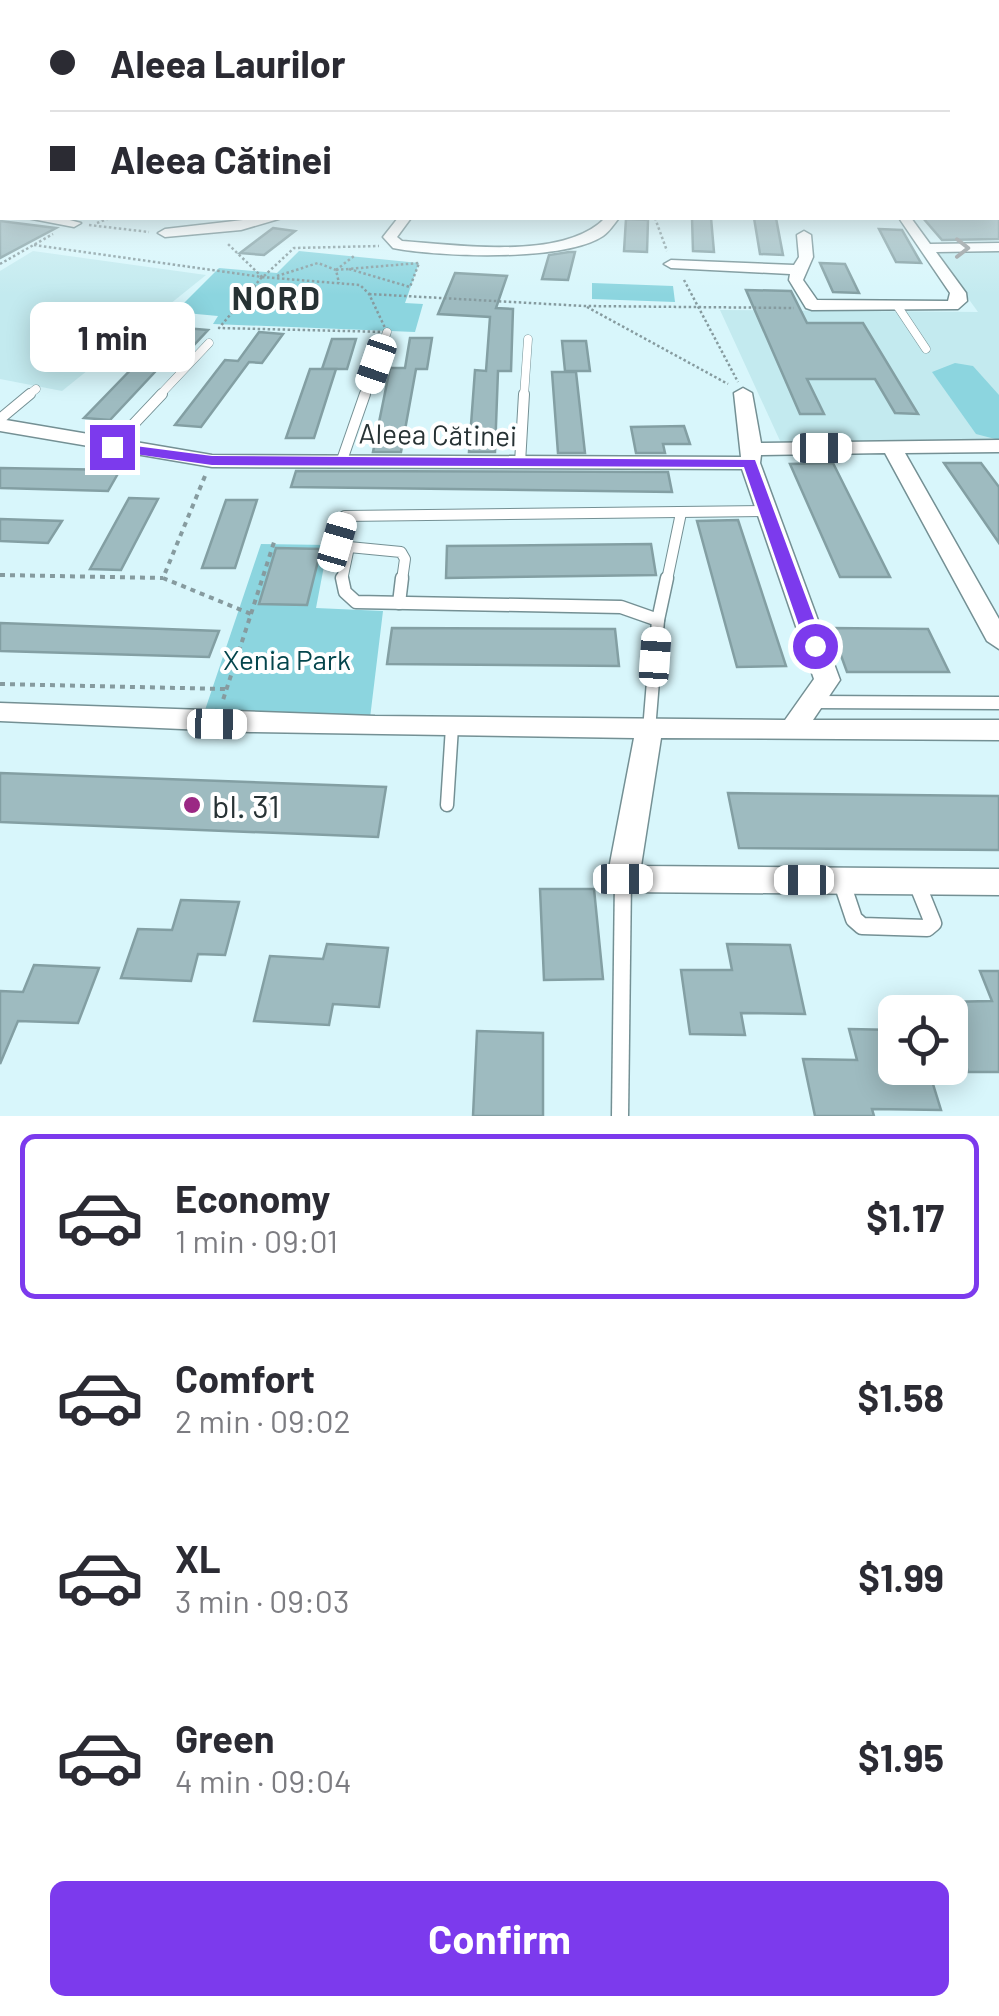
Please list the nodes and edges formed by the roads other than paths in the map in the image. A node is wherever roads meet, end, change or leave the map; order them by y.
1 (50, 220) edge
2 (266, 220) edge
3 (402, 220) edge
4 (610, 220) edge
5 (906, 220) edge
6 (74, 223) road end
7 (165, 233) road end
8 (804, 235) dead end
9 (999, 247) edge
10 (926, 248) junction
11 (671, 264) dead end
12 (798, 270) junction
13 (898, 307) junction
14 (387, 332) road end
15 (528, 339) dead end
16 (209, 344) dead end
17 (926, 349) dead end
18 (36, 389) dead end
19 (744, 393) road end
20 (2, 426) edge
21 (994, 446) edge
22 (112, 447) junction
23 (892, 448) junction
24 (751, 456) junction
25 (342, 460) junction
26 (520, 463) junction
27 (766, 511) junction
28 (680, 512) junction
29 (350, 548) junction
30 (399, 602) junction
31 (658, 620) junction
32 (999, 641) edge
33 (814, 702) junction
34 (999, 704) edge
35 (0, 712) edge
36 (452, 727) junction
37 (649, 730) junction
38 (999, 730) edge
39 (791, 731) junction
40 (447, 805) dead end
41 (623, 879) junction
42 (840, 880) junction
43 (916, 881) junction
44 (999, 882) edge
45 (620, 1116) edge

1 - 6 street
2 - 7 street
3 - 4 street
5 - 10 street
8 - 12 street
10 -> 9 street
10 - 13 street
11 - 12 street
12 - 13 street
13 - 17 lane
14 - 25 lane
15 - 26 lane
16 - 22 lane
18 - 20 lane
19 - 24 street
20 - 22 street, Aleea Cătinei
21 - 23 street, Aleea Cătinei
22 - 25 street, Aleea Cătinei
23 - 24 street, Aleea Cătinei
23 - 32 street
24 - 26 street, Aleea Cătinei
24 - 27 street
25 - 26 street, Aleea Cătinei
27 - 28 lane
27 - 33 street
28 - 29 lane
28 - 31 lane
29 - 30 lane
29 - 30 lane
30 - 31 lane
31 - 37 lane
33 - 34 lane
33 - 39 street
35 - 36 street
36 - 37 street
36 - 40 lane
37 - 39 street
37 - 41 street
38 - 39 street
41 - 42 street
41 - 45 lane
42 - 43 street
42 - 43 lane
43 - 44 street

